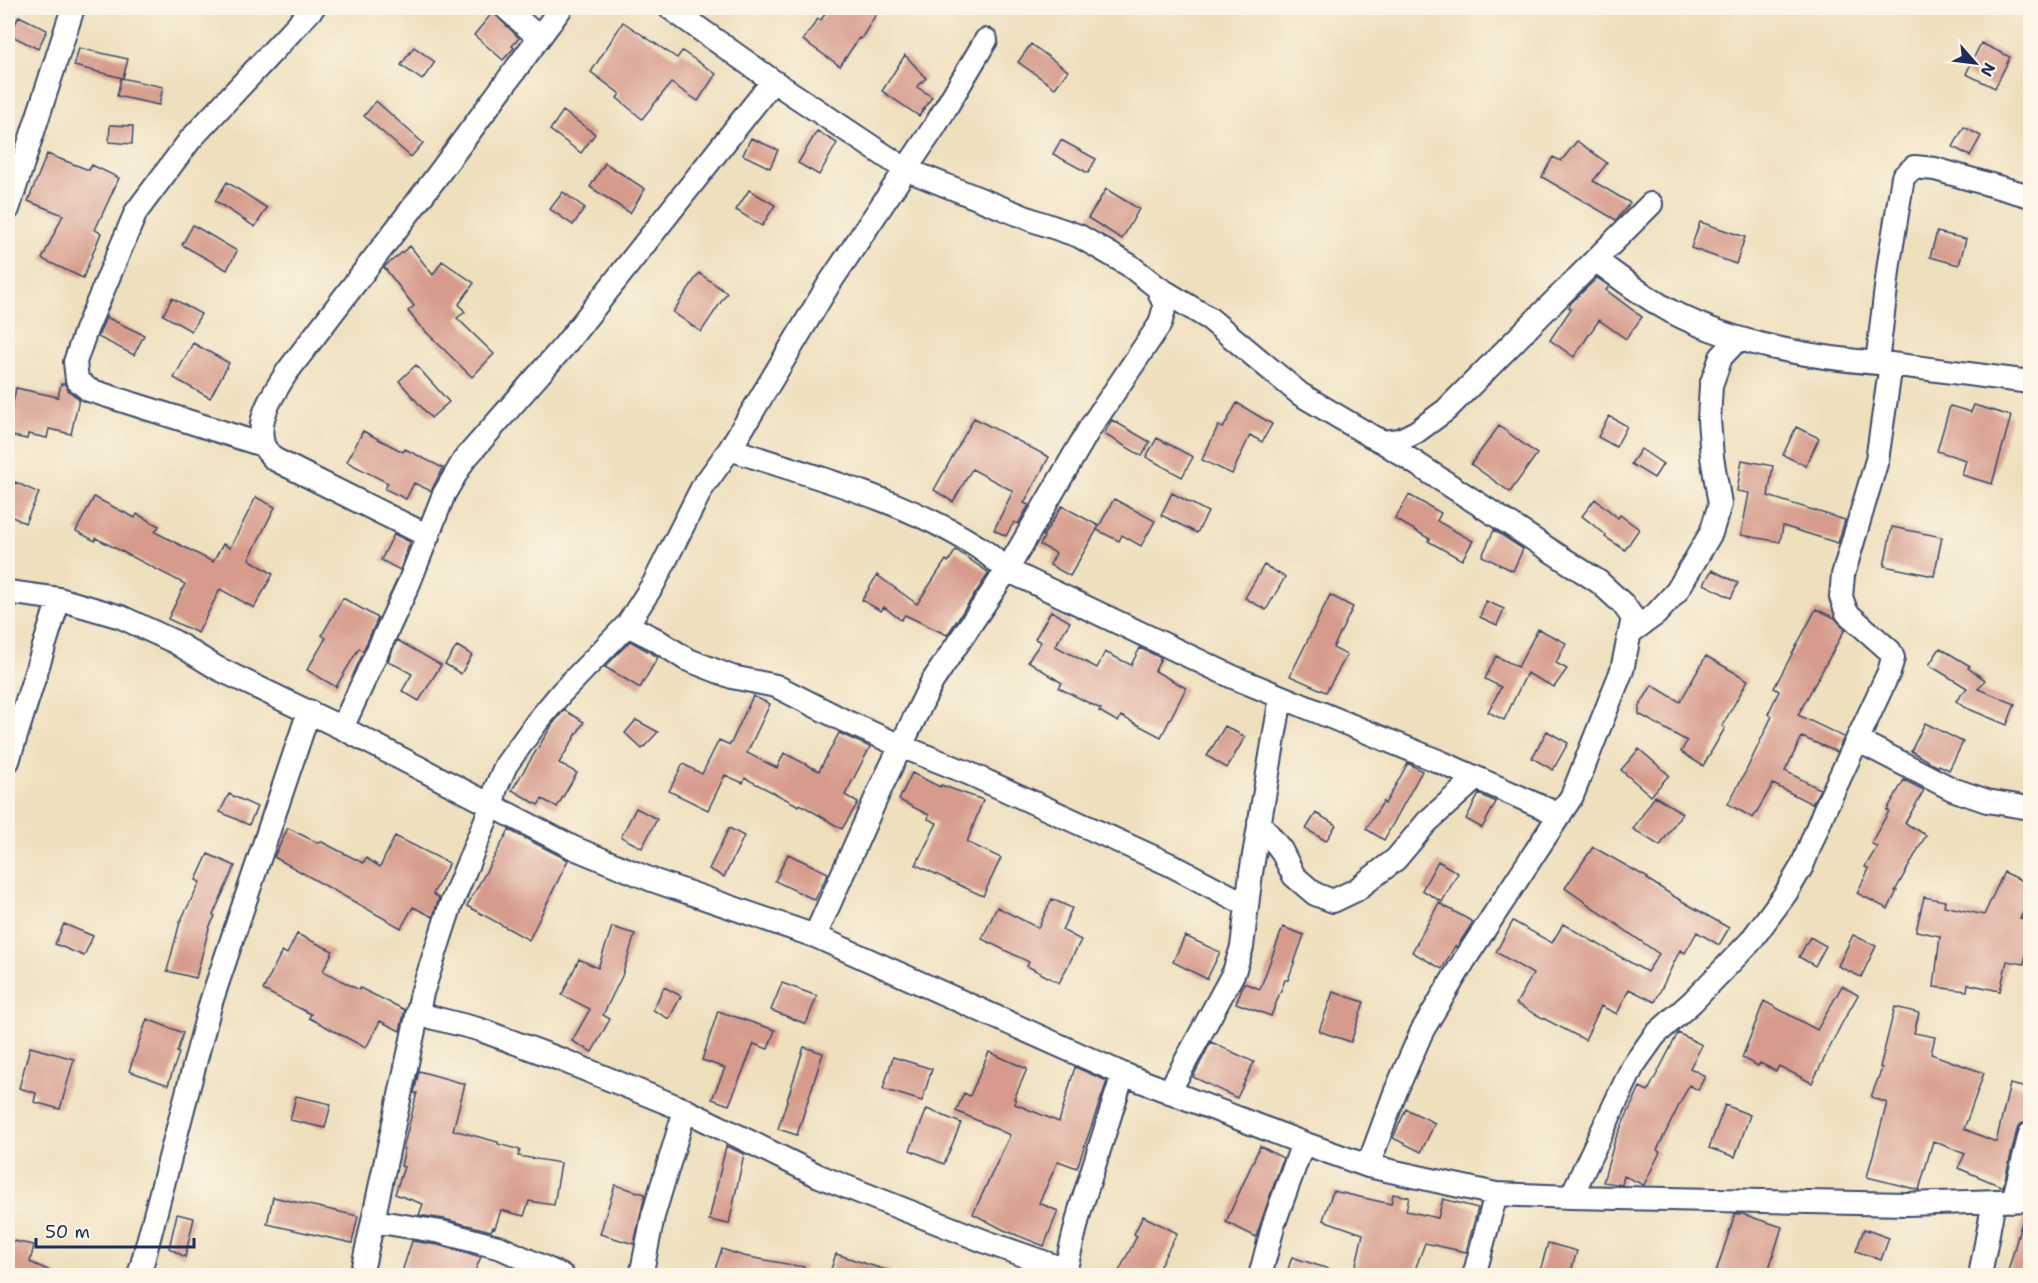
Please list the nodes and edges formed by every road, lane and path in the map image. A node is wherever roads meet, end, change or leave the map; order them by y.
1 (73, 8) edge
2 (313, 8) edge
3 (506, 8) edge
4 (561, 8) edge
5 (670, 8) edge
6 (539, 38) junction
7 (986, 40) dead end
8 (773, 81) junction
9 (905, 169) junction
10 (2031, 196) edge
11 (1651, 204) dead end
12 (8, 209) edge
13 (1597, 261) junction
14 (1157, 287) junction
15 (1738, 339) junction
16 (1884, 363) junction
17 (2031, 382) edge
18 (1383, 442) junction
19 (263, 445) junction
20 (730, 449) junction
21 (428, 536) junction
22 (1007, 570) junction
23 (8, 592) edge
24 (59, 599) junction
25 (627, 625) junction
26 (1631, 632) junction
27 (1281, 697) junction
28 (309, 711) junction
29 (342, 728) junction
30 (1857, 740) junction
31 (901, 747) junction
32 (8, 761) edge
33 (1476, 778) junction
34 (492, 805) junction
35 (2031, 808) edge
36 (1560, 815) junction
37 (1259, 822) junction
38 (1247, 905) junction
39 (815, 936) junction
40 (418, 1014) junction
41 (1123, 1074) junction
42 (1169, 1092) junction
43 (685, 1110) junction
44 (2031, 1134) edge
45 (1303, 1143) junction
46 (1368, 1166) junction
47 (1496, 1194) junction
48 (1571, 1197) junction
49 (2013, 1201) edge
50 (374, 1221) junction
51 (1065, 1273) edge
52 (139, 1275) edge
53 (361, 1275) edge
54 (563, 1275) edge
55 (641, 1275) edge
56 (1260, 1275) edge
57 (1474, 1275) edge
58 (1980, 1275) edge

1 - 12 street
2 - 19 street
3 - 6 street
4 - 6 street
5 - 8 street
6 - 19 street
7 - 9 street
8 - 9 street
8 - 21 street
9 - 14 street
9 - 20 street
10 - 16 street
11 - 13 street
13 - 15 street
13 - 18 street
14 - 18 street
14 - 22 street
15 - 16 street
15 - 26 street
16 - 17 street
16 - 30 street
18 - 26 street
19 - 21 street
20 - 22 street
20 - 25 street
21 - 29 street
22 - 27 street
22 - 31 street
23 - 24 street
24 - 28 street
24 - 32 street
25 - 31 street
25 - 34 street
26 - 36 street
27 - 33 street
27 - 37 street
28 - 29 street
28 - 52 street
29 - 34 street
30 - 35 street
30 - 48 street
31 - 38 street
31 - 39 street
33 - 36 street
33 - 37 street
34 - 39 street
34 - 40 street
36 - 46 street
37 - 38 street
38 - 42 street
39 - 41 street
40 - 43 street
40 - 50 street
41 - 42 street
41 - 51 street
42 - 45 street
43 - 51 street
43 - 55 street
44 - 49 street
45 - 46 street
45 - 56 street
46 - 47 street
47 - 48 street
47 - 57 street
48 - 49 street
49 - 58 street
50 - 53 street
50 - 54 street

